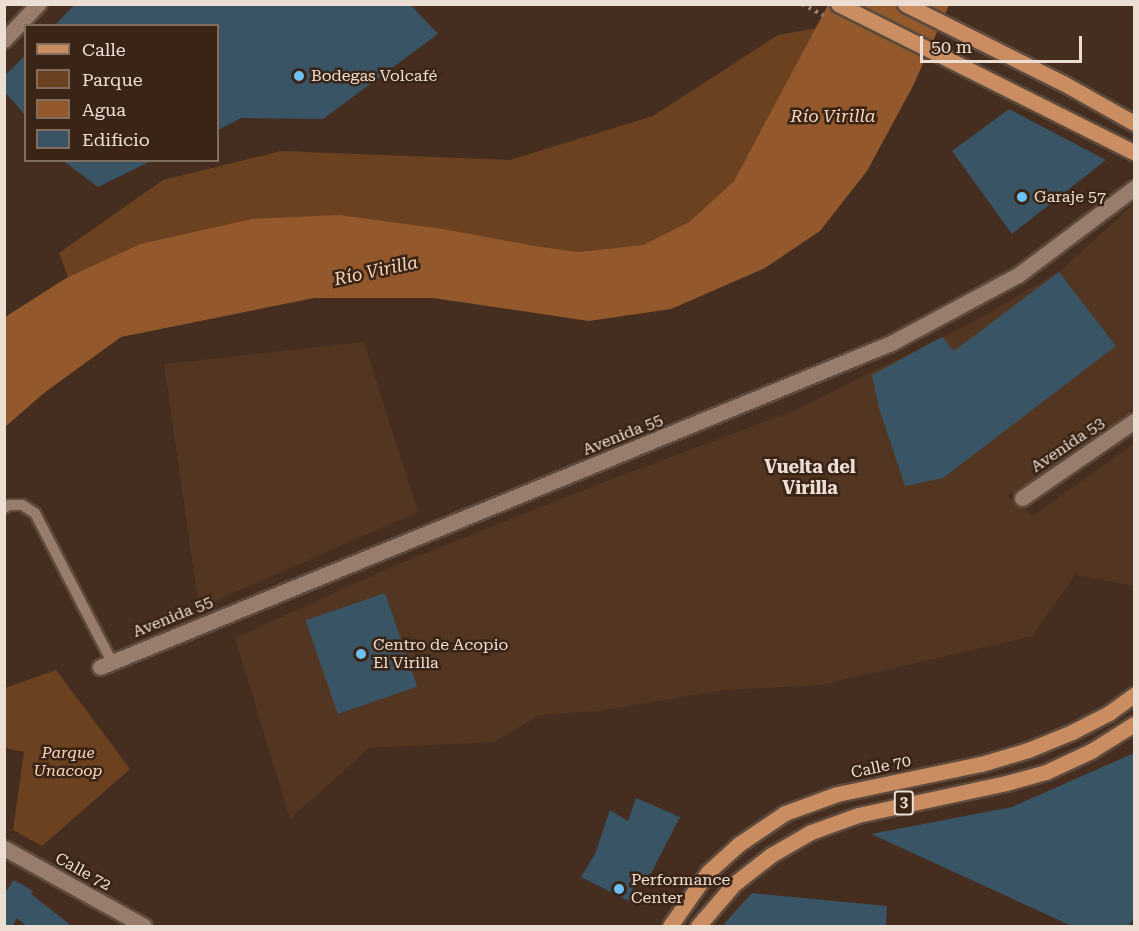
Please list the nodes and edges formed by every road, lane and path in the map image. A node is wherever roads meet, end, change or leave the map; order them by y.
1 (38, 4) edge
2 (838, 4) edge
3 (905, 4) edge
4 (4, 40) edge
5 (1134, 123) edge
6 (1134, 152) edge
7 (1134, 188) edge
8 (1134, 421) edge
9 (1022, 498) dead end
10 (4, 508) edge
11 (106, 664) joint
12 (1134, 695) edge
13 (1134, 724) edge
14 (4, 848) edge
15 (144, 927) edge
16 (670, 927) edge
17 (698, 927) edge

1 - 4 street
2 - 6 main road
3 - 5 main road
7 - 11 street, Avenida 55
8 - 9 street, Avenida 53
10 - 11 lane
12 - 16 main road, Calle 70 / 3
13 - 17 main road, 3
14 - 15 street, Calle 72

